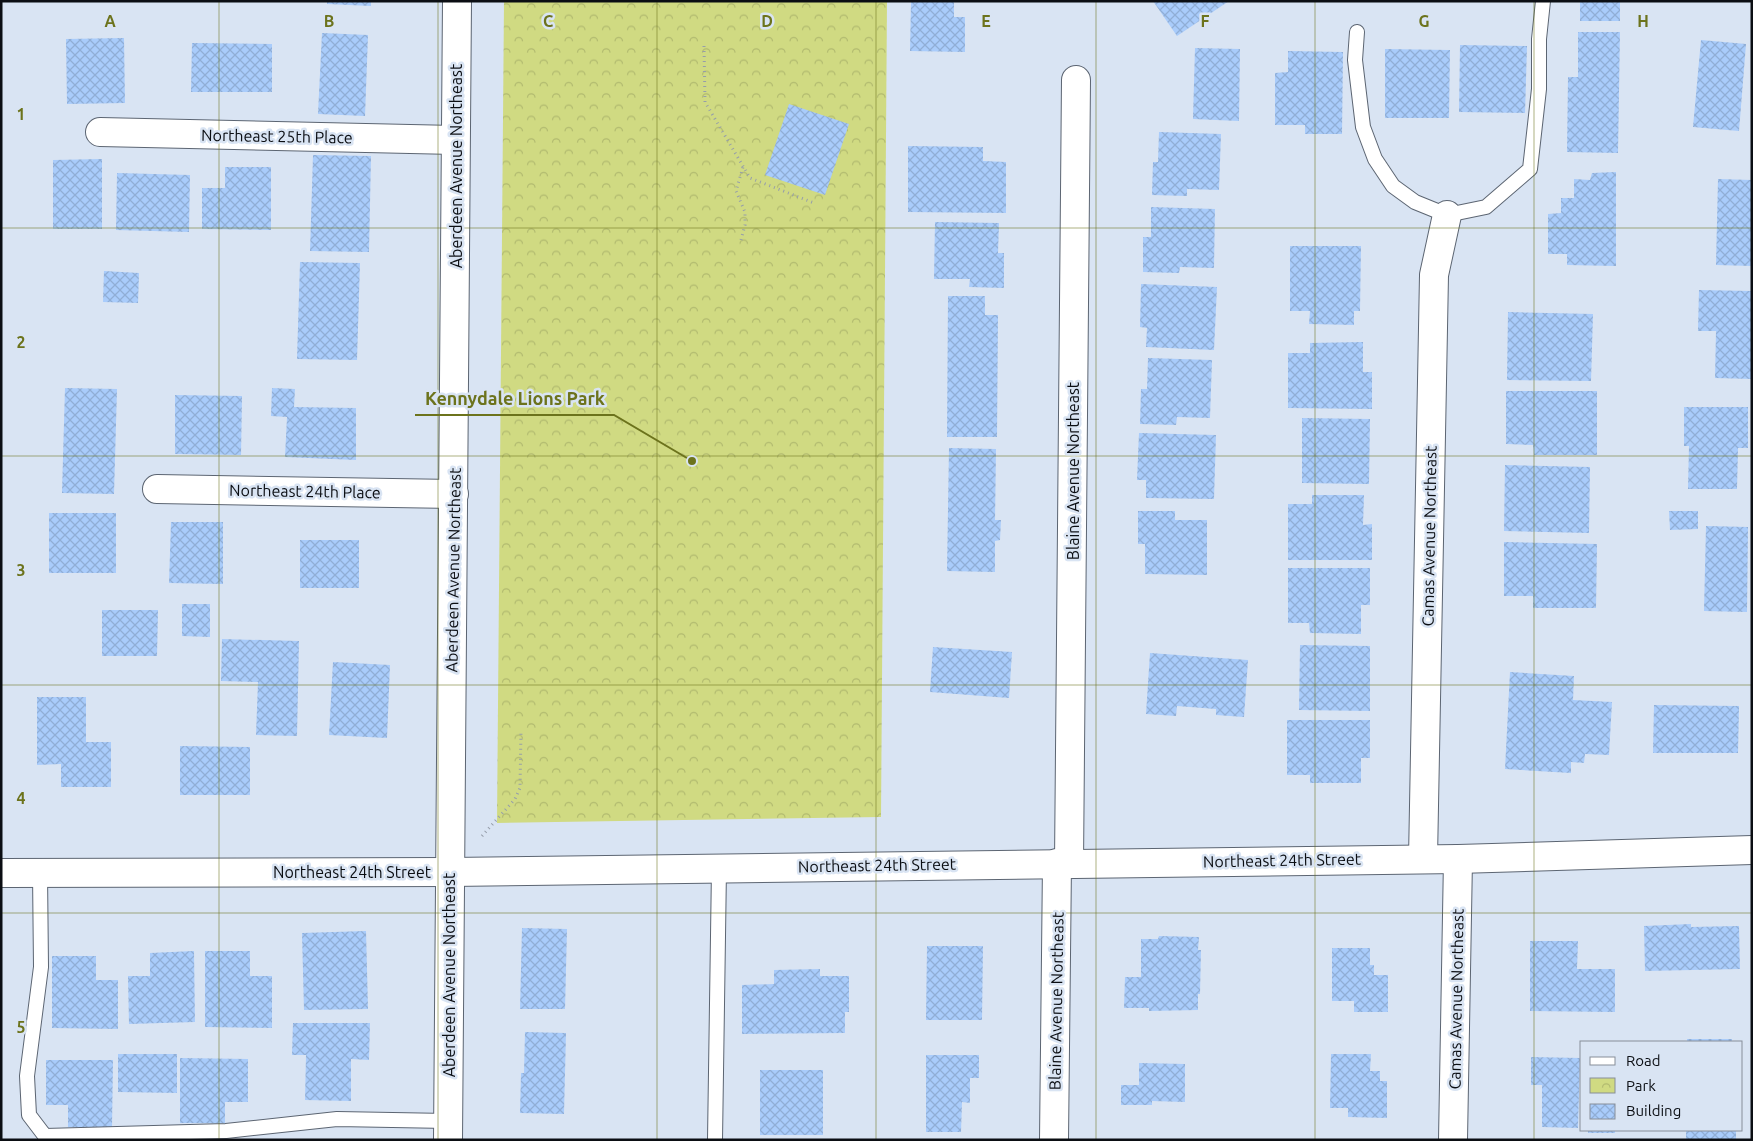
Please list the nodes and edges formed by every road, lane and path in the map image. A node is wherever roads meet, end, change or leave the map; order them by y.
1 (457, 1) edge
2 (1543, 1) edge
3 (1357, 32) dead end
4 (704, 46) dead end
5 (1076, 80) dead end
6 (100, 132) dead end
7 (455, 140) junction
8 (743, 166) junction
9 (814, 203) dead end
10 (1447, 215) junction
11 (741, 240) dead end
12 (157, 489) dead end
13 (454, 494) junction
14 (521, 731) dead end
15 (1752, 850) edge
16 (1423, 859) junction
17 (1458, 859) junction
18 (1063, 863) junction
19 (719, 868) junction
20 (450, 872) junction
21 (1, 873) edge
22 (40, 873) junction
23 (448, 1130) edge
24 (715, 1140) edge
25 (1054, 1140) edge
26 (1453, 1140) edge

1 - 7 street, Aberdeen Avenue Northeast
2 - 10 lane
3 - 10 lane
4 - 8 path
5 - 18 street, Blaine Avenue Northeast
6 - 7 street, Northeast 25th Place
7 - 13 street, Aberdeen Avenue Northeast
8 - 9 path
8 - 11 path
10 - 16 street, Camas Avenue Northeast
12 - 13 street, Northeast 24th Place
13 - 20 street, Aberdeen Avenue Northeast
14 - 20 path
15 - 17 street, Northeast 24th Street
16 - 17 street, Northeast 24th Street
16 - 18 street, Northeast 24th Street
17 - 26 street, Camas Avenue Northeast
18 - 19 street, Northeast 24th Street
18 - 25 street, Blaine Avenue Northeast
19 - 20 street, Northeast 24th Street
19 - 24 lane
20 - 22 street, Northeast 24th Street
20 - 23 street, Aberdeen Avenue Northeast
21 - 22 street, Northeast 24th Street
22 - 23 lane

